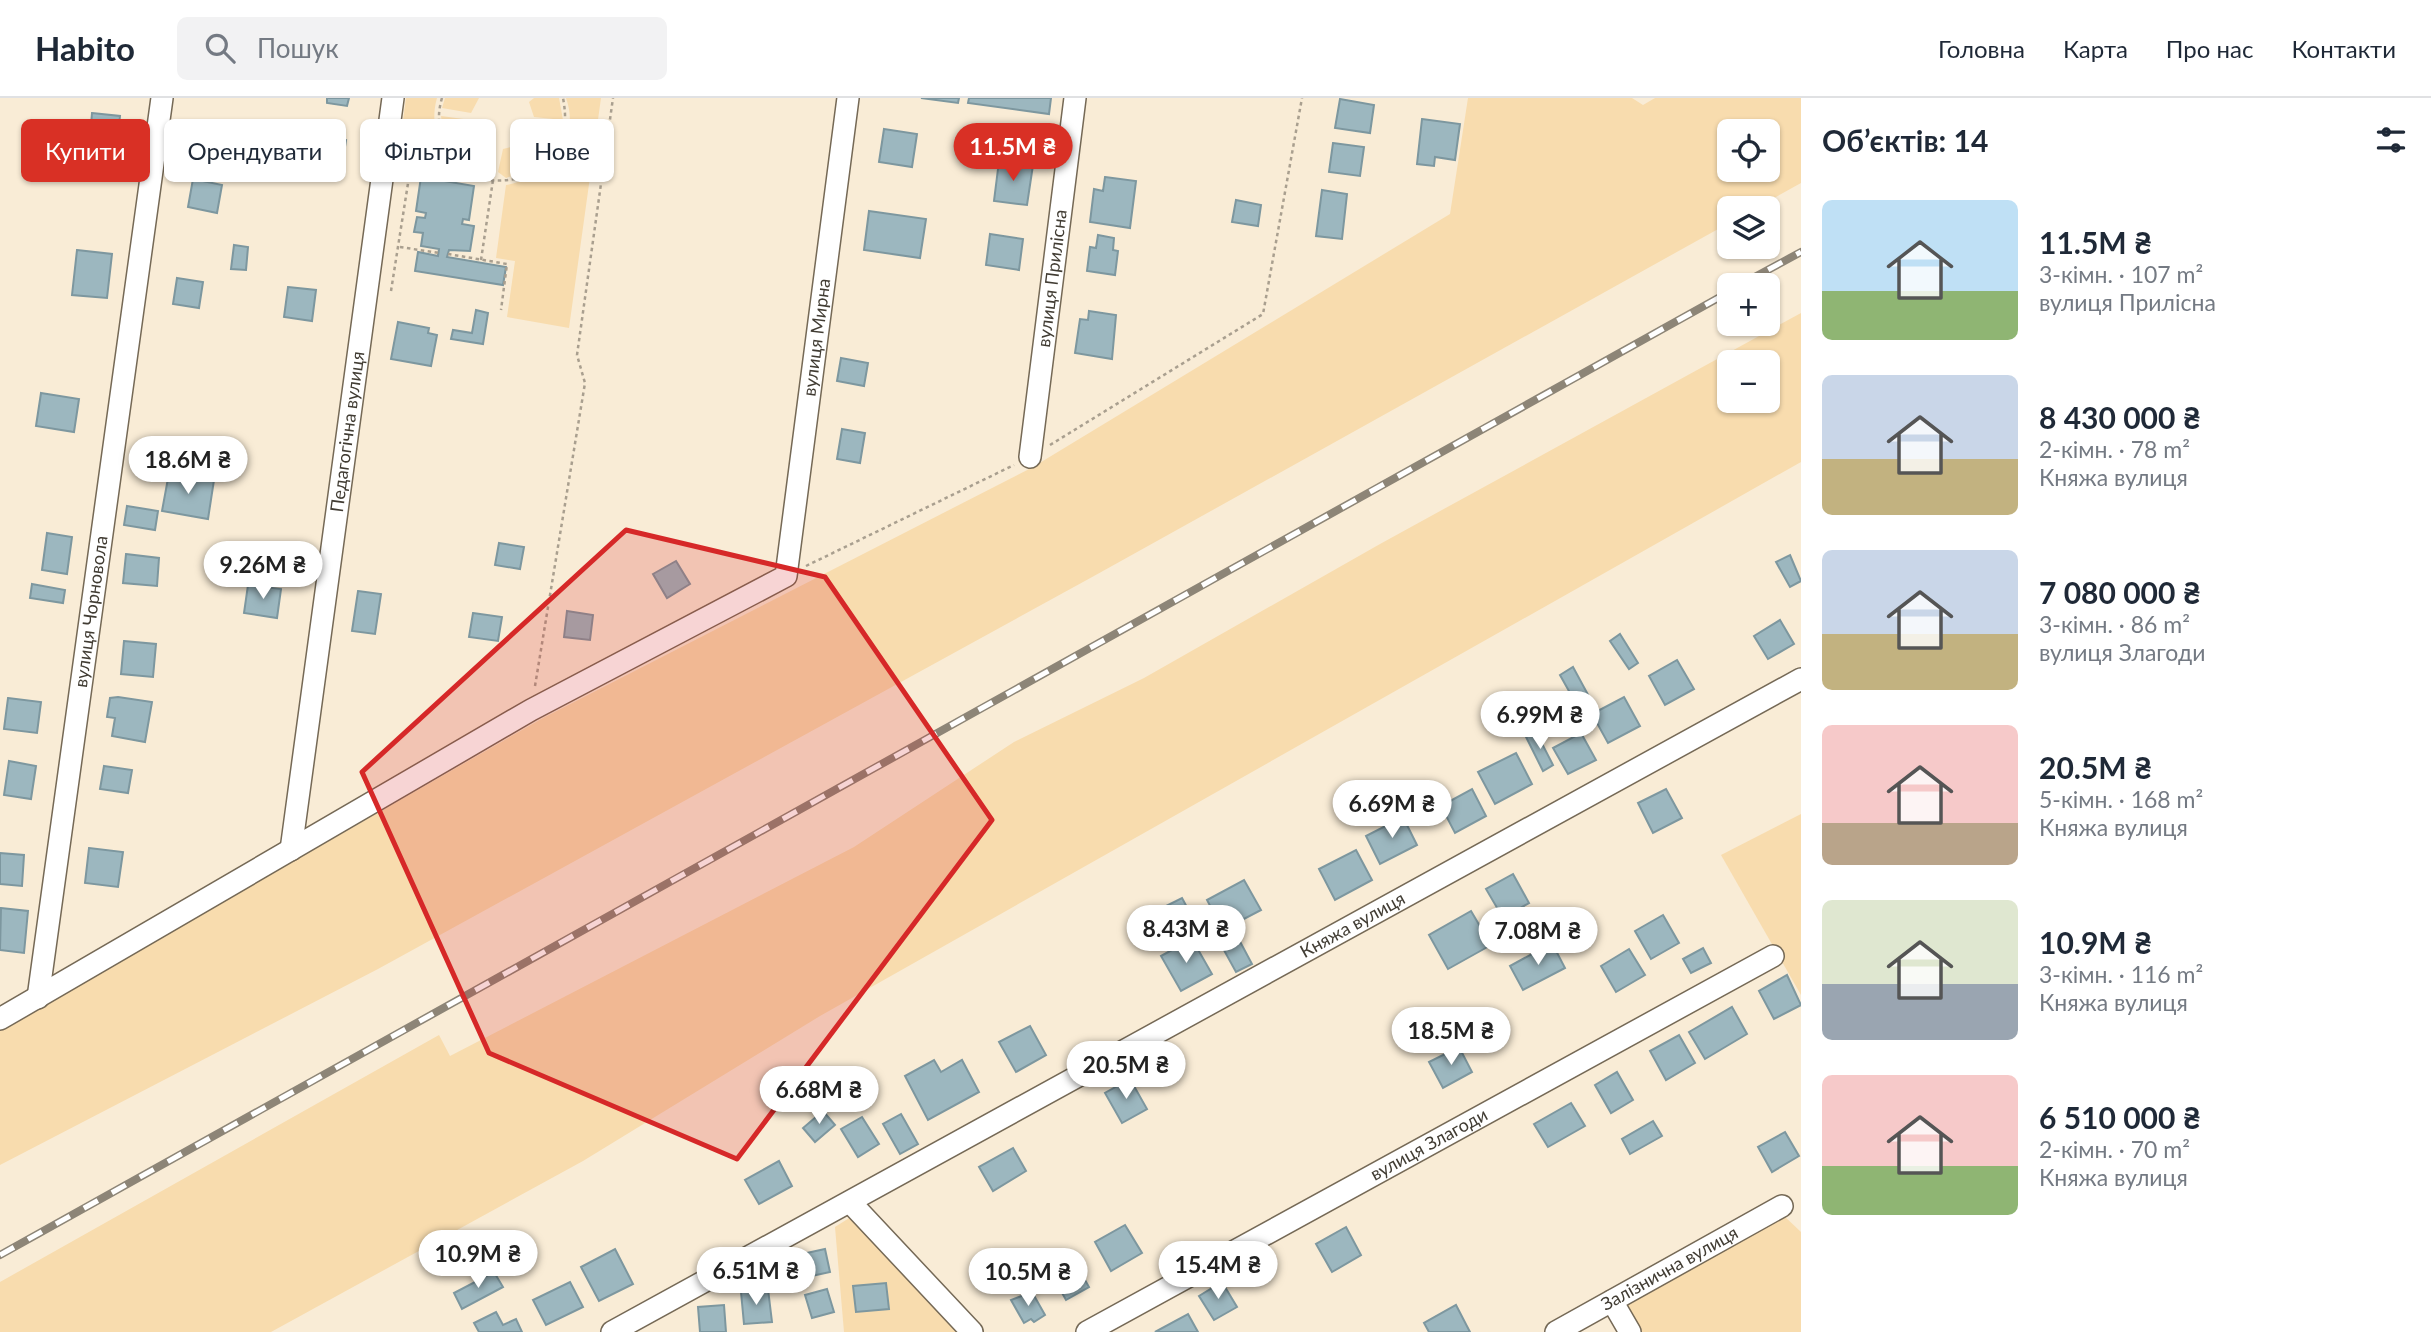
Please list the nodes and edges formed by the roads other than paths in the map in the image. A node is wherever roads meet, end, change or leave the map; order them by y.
1 (162, 98) edge
2 (393, 98) edge
3 (848, 98) edge
4 (1075, 98) edge
5 (1030, 457) dead end
6 (1801, 679) edge
7 (291, 850) junction
8 (1773, 956) dead end
9 (38, 998) junction
10 (0, 1019) edge
11 (850, 1202) junction
12 (1782, 1206) dead end
13 (1612, 1301) junction
14 (612, 1332) edge
15 (972, 1332) edge
16 (1087, 1332) edge
17 (1556, 1332) edge
18 (1630, 1332) edge

1 - 9 street, вулиця Чорновола
2 - 7 street, Педагогічна вулиця
3 - 7 street, вулиця Мирна
4 - 5 street, вулиця Прилісна
6 - 11 street, Княжа вулиця
7 - 9 street
8 - 16 street, вулиця Злагоди
9 - 10 street
11 - 14 street, Княжа вулиця
11 - 15 street
12 - 13 street, Залізнична вулиця
13 - 17 street, Залізнична вулиця
13 - 18 street

